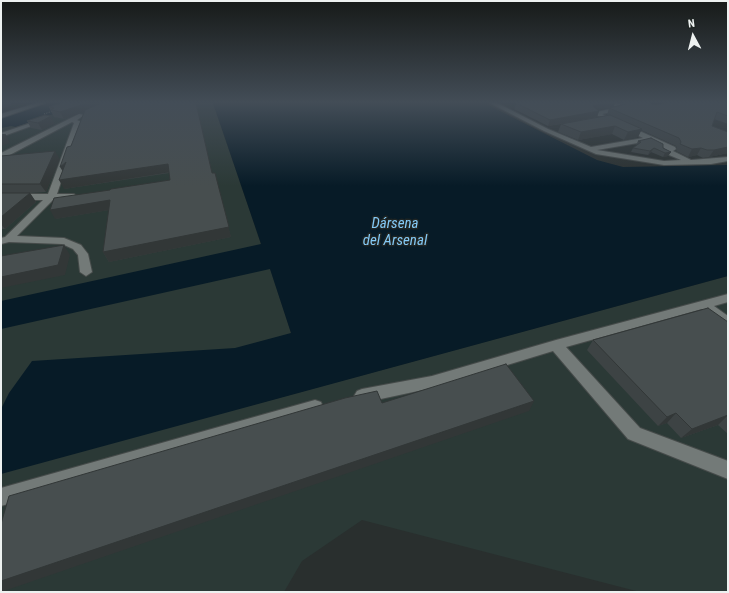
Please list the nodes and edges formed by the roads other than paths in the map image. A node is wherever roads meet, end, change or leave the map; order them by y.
1 (16, 131) edge
2 (51, 131) edge
3 (57, 131) edge
4 (74, 131) edge
5 (548, 131) edge
6 (634, 131) edge
7 (45, 134) junction
8 (1, 136) edge
9 (648, 139) junction
10 (589, 149) junction
11 (1, 150) edge
12 (728, 159) edge
13 (3, 160) edge
14 (690, 162) junction
15 (1, 197) edge
16 (51, 197) junction
17 (81, 197) edge
18 (5, 240) edge
19 (86, 272) dead end
20 (728, 298) edge
21 (704, 305) junction
22 (728, 322) edge
23 (556, 345) junction
24 (345, 399) edge
25 (330, 403) edge
26 (728, 470) edge
27 (1, 496) edge

1 - 8 street
2 - 7 street
3 - 13 street
4 - 16 street
5 - 10 street
6 - 9 street
7 - 11 street
7 - 13 street
9 - 10 street
9 - 14 street
10 - 14 street
12 - 14 street
15 - 16 street
16 - 17 street
16 - 18 street
18 - 19 street
20 - 21 street
21 - 22 street
21 - 23 street
23 - 24 street
23 - 26 street
25 - 27 street

